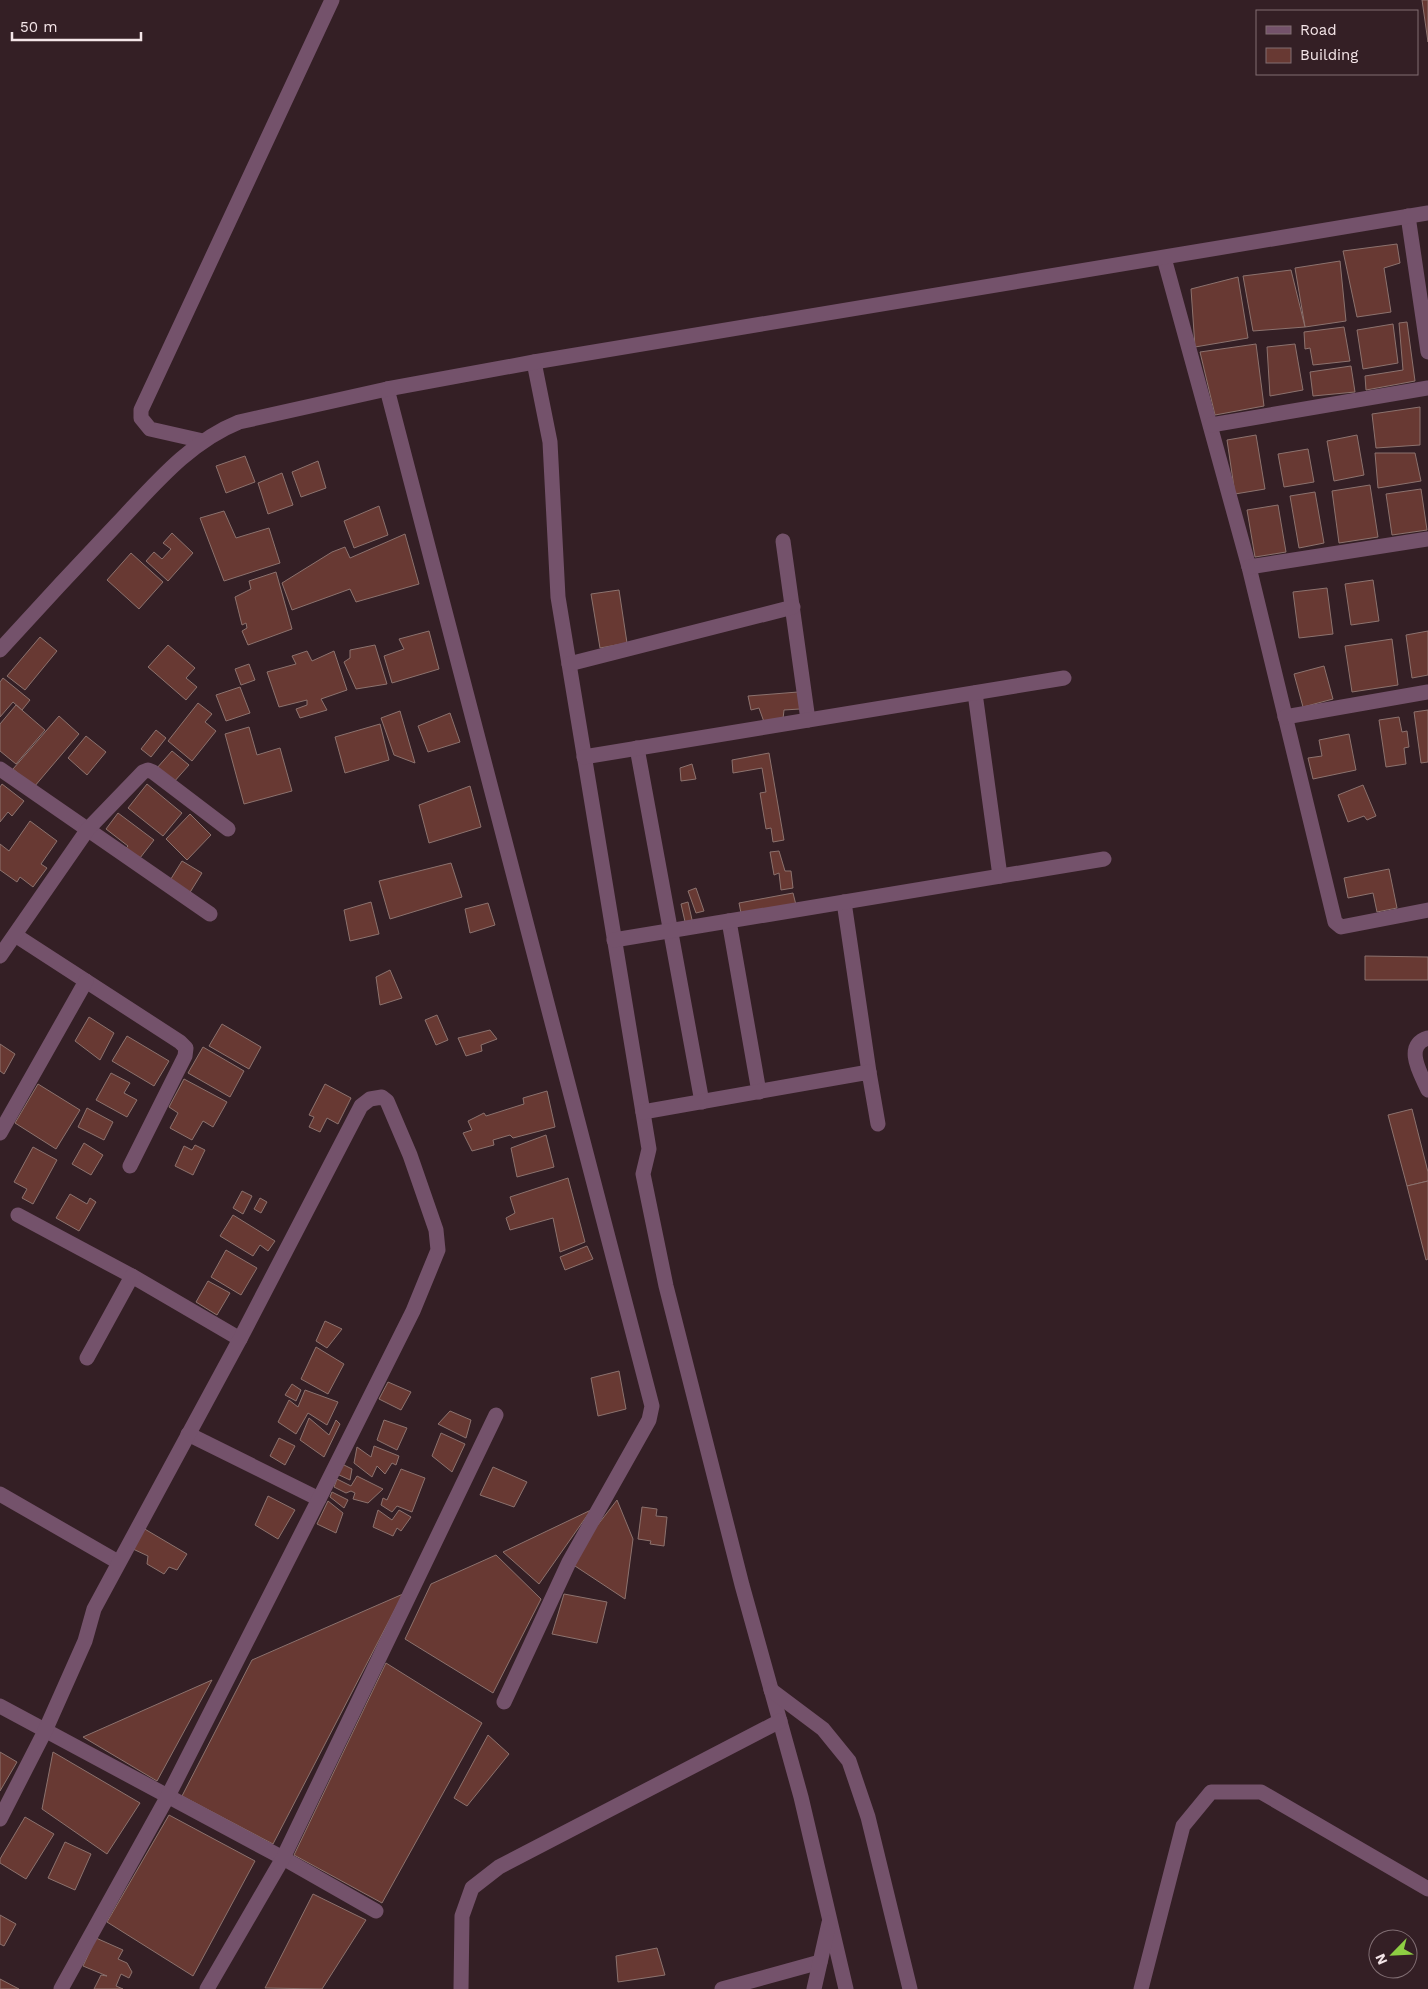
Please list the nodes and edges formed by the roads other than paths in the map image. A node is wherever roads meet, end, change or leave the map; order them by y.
1 (332, 0) edge
2 (1428, 213) edge
3 (1408, 216) junction
4 (1164, 258) junction
5 (1428, 352) edge
6 (534, 362) junction
7 (1428, 388) edge
8 (387, 389) junction
9 (1211, 425) junction
10 (203, 441) junction
11 (1428, 539) edge
12 (783, 541) dead end
13 (1249, 567) junction
14 (794, 607) junction
15 (0, 650) edge
16 (569, 664) junction
17 (1064, 678) dead end
18 (1428, 692) edge
19 (974, 693) junction
20 (1285, 717) junction
21 (808, 720) junction
22 (637, 748) junction
23 (584, 757) junction
24 (0, 769) edge
25 (228, 828) dead end
26 (88, 829) junction
27 (1104, 859) dead end
28 (1000, 876) junction
29 (844, 902) junction
30 (1428, 910) edge
31 (210, 914) dead end
32 (729, 921) junction
33 (671, 930) junction
34 (15, 935) junction
35 (614, 940) junction
36 (0, 956) edge
37 (86, 981) junction
38 (1428, 1038) edge
39 (869, 1072) junction
40 (1428, 1090) edge
41 (759, 1092) junction
42 (702, 1102) junction
43 (643, 1112) junction
44 (878, 1124) dead end
45 (0, 1133) edge
46 (130, 1166) dead end
47 (18, 1215) dead end
48 (132, 1276) junction
49 (240, 1339) junction
50 (88, 1358) dead end
51 (496, 1415) dead end
52 (188, 1434) junction
53 (0, 1494) edge
54 (320, 1499) junction
55 (118, 1562) junction
56 (771, 1690) junction
57 (504, 1702) dead end
58 (0, 1706) edge
59 (780, 1721) junction
60 (45, 1730) junction
61 (168, 1796) junction
62 (0, 1819) edge
63 (283, 1858) junction
64 (1428, 1889) edge
65 (376, 1911) dead end
66 (830, 1919) junction
67 (820, 1962) junction
68 (62, 1989) edge
69 (207, 1989) edge
70 (461, 1989) edge
71 (722, 1989) edge
72 (814, 1989) edge
73 (846, 1989) edge
74 (910, 1989) edge
75 (1141, 1989) edge

1 - 10 street
2 - 3 street
3 - 4 street
3 - 5 street
4 - 6 street
4 - 9 street
6 - 8 street
6 - 16 street
7 - 9 street
8 - 10 street
8 - 57 street
9 - 13 street
10 - 15 street
11 - 13 street
12 - 14 street
13 - 20 street
14 - 16 street
14 - 21 street
16 - 23 street
17 - 19 street
18 - 20 street
19 - 21 street
19 - 28 street
20 - 30 street
21 - 22 street
22 - 23 street
22 - 33 street
23 - 35 street
24 - 26 street
25 - 26 street
26 - 31 street
26 - 34 street
27 - 28 street
28 - 29 street
29 - 32 street
29 - 39 street
32 - 33 street
32 - 41 street
33 - 35 street
33 - 42 street
34 - 36 street
34 - 37 street
35 - 43 street
37 - 45 street
37 - 46 street
38 - 40 street
39 - 41 street
39 - 44 street
41 - 42 street
42 - 43 street
43 - 56 street
47 - 48 street
48 - 49 street
48 - 50 street
49 - 52 street
49 - 54 street
51 - 63 street
52 - 54 street
52 - 55 street
53 - 55 street
54 - 61 street
55 - 60 street
56 - 59 street
56 - 74 street
58 - 60 street
59 - 66 street
59 - 70 street
60 - 61 street
60 - 62 street
61 - 63 street
61 - 68 street
63 - 65 street
63 - 69 street
64 - 75 street
66 - 67 street
66 - 73 street
67 - 71 street
67 - 72 street

